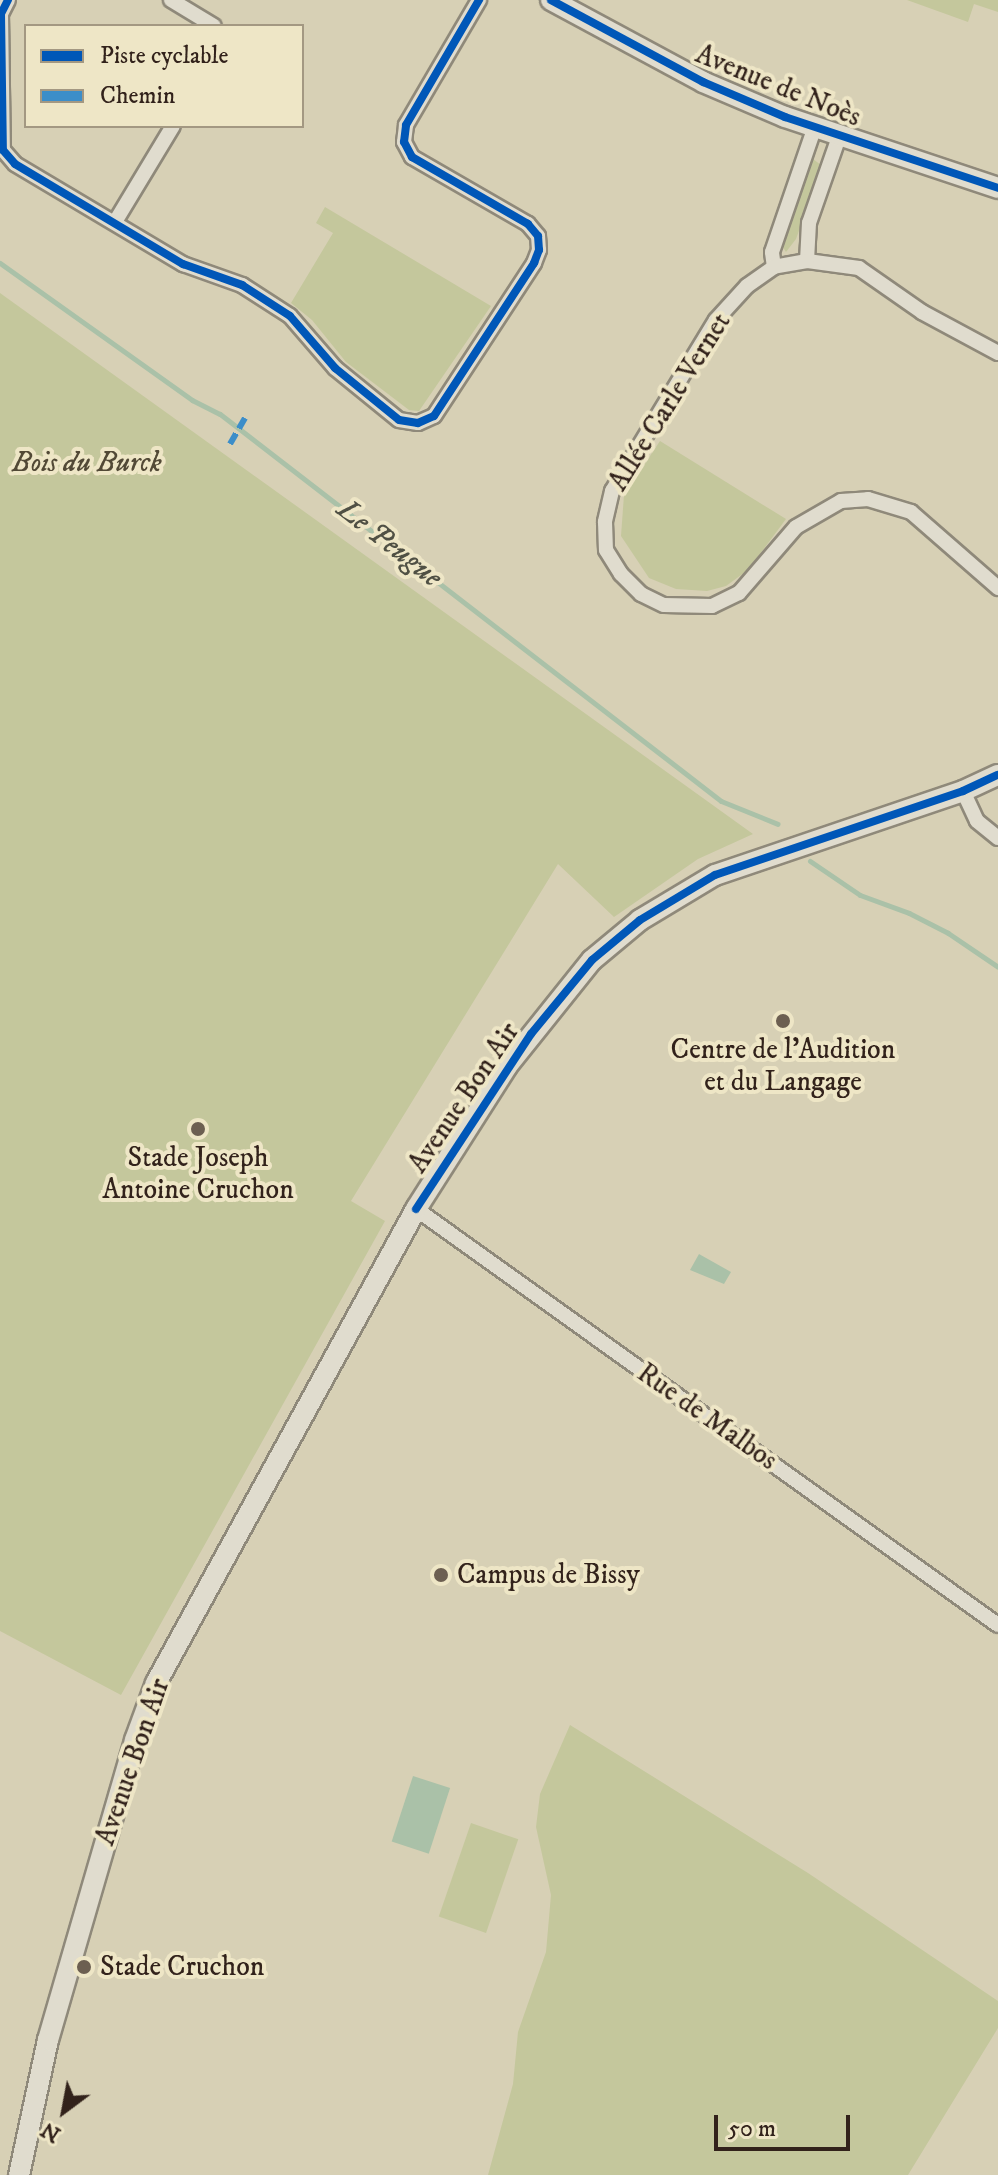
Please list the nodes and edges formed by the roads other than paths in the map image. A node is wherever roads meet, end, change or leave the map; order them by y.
1 (8, 0) edge
2 (171, 0) edge
3 (479, 0) edge
4 (551, 0) edge
5 (211, 24) edge
6 (172, 128) edge
7 (814, 129) junction
8 (839, 137) junction
9 (998, 188) edge
10 (115, 222) junction
11 (807, 261) junction
12 (774, 267) junction
13 (998, 353) edge
14 (998, 588) edge
15 (998, 775) edge
16 (963, 791) junction
17 (998, 838) edge
18 (416, 1209) junction
19 (998, 1625) edge
20 (19, 2175) edge

1 - 10 street
2 - 5 street
3 - 10 street
4 - 7 main road, Avenue de Noès
6 - 10 street
7 - 8 main road, Avenue de Noès
7 - 12 street
8 - 9 main road, Avenue de Noès
8 - 11 street
11 - 12 street, Allée Carle Vernet
11 - 13 street, Allée Carle Vernet
12 - 14 street, Allée Carle Vernet
15 - 16 main road, Avenue Bon Air
16 - 17 street
16 - 18 main road, Avenue Bon Air
18 - 19 street, Rue de Malbos
18 - 20 main road, Avenue Bon Air

